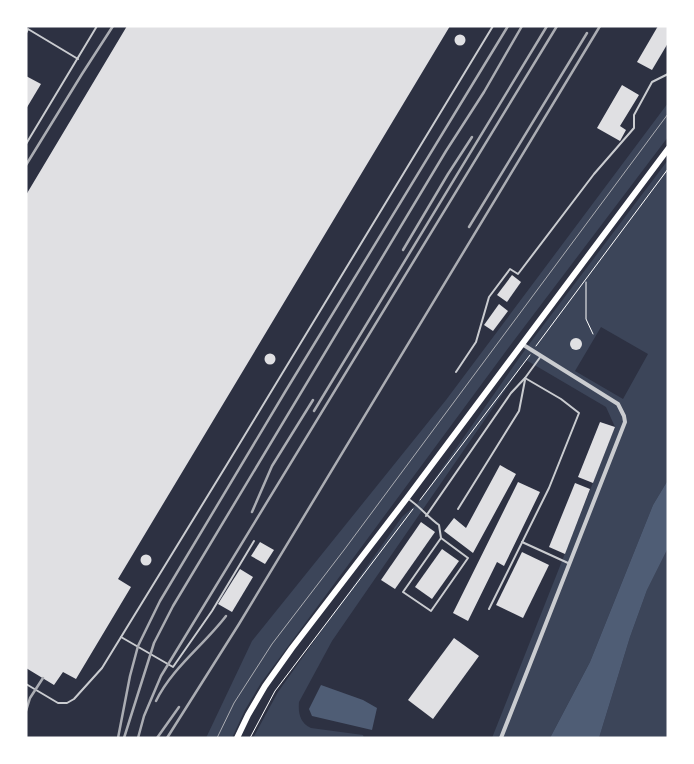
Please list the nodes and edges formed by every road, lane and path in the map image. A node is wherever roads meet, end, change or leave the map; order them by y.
1 (97, 26) edge
2 (494, 26) edge
3 (26, 33) edge
4 (78, 59) junction
5 (668, 74) edge
6 (26, 144) edge
7 (668, 149) edge
8 (668, 169) edge
9 (585, 280) junction
10 (593, 334) dead end
11 (522, 344) junction
12 (533, 351) junction
13 (541, 356) junction
14 (456, 372) dead end
15 (525, 378) junction
16 (407, 498) junction
17 (417, 504) junction
18 (458, 509) dead end
19 (426, 516) junction
20 (441, 538) junction
21 (254, 540) dead end
22 (522, 542) junction
23 (570, 564) junction
24 (489, 609) dead end
25 (121, 637) junction
26 (26, 684) edge
27 (237, 738) edge
28 (250, 738) edge
29 (501, 738) edge

1 - 4 lane
2 - 25 lane
3 - 4 lane
4 - 6 lane
5 - 14 lane
7 - 11 highway
8 - 9 path
9 - 10 path
9 - 12 path
11 - 12 street
11 - 16 highway
12 - 13 street
12 - 17 path
13 - 15 lane
13 - 23 street
15 - 18 lane
15 - 19 lane
15 - 22 lane
16 - 17 lane
16 - 27 highway
17 - 19 lane
17 - 28 path
19 - 20 lane
20 - 20 lane
21 - 25 lane
22 - 23 lane
22 - 24 lane
23 - 29 street
25 - 26 lane

